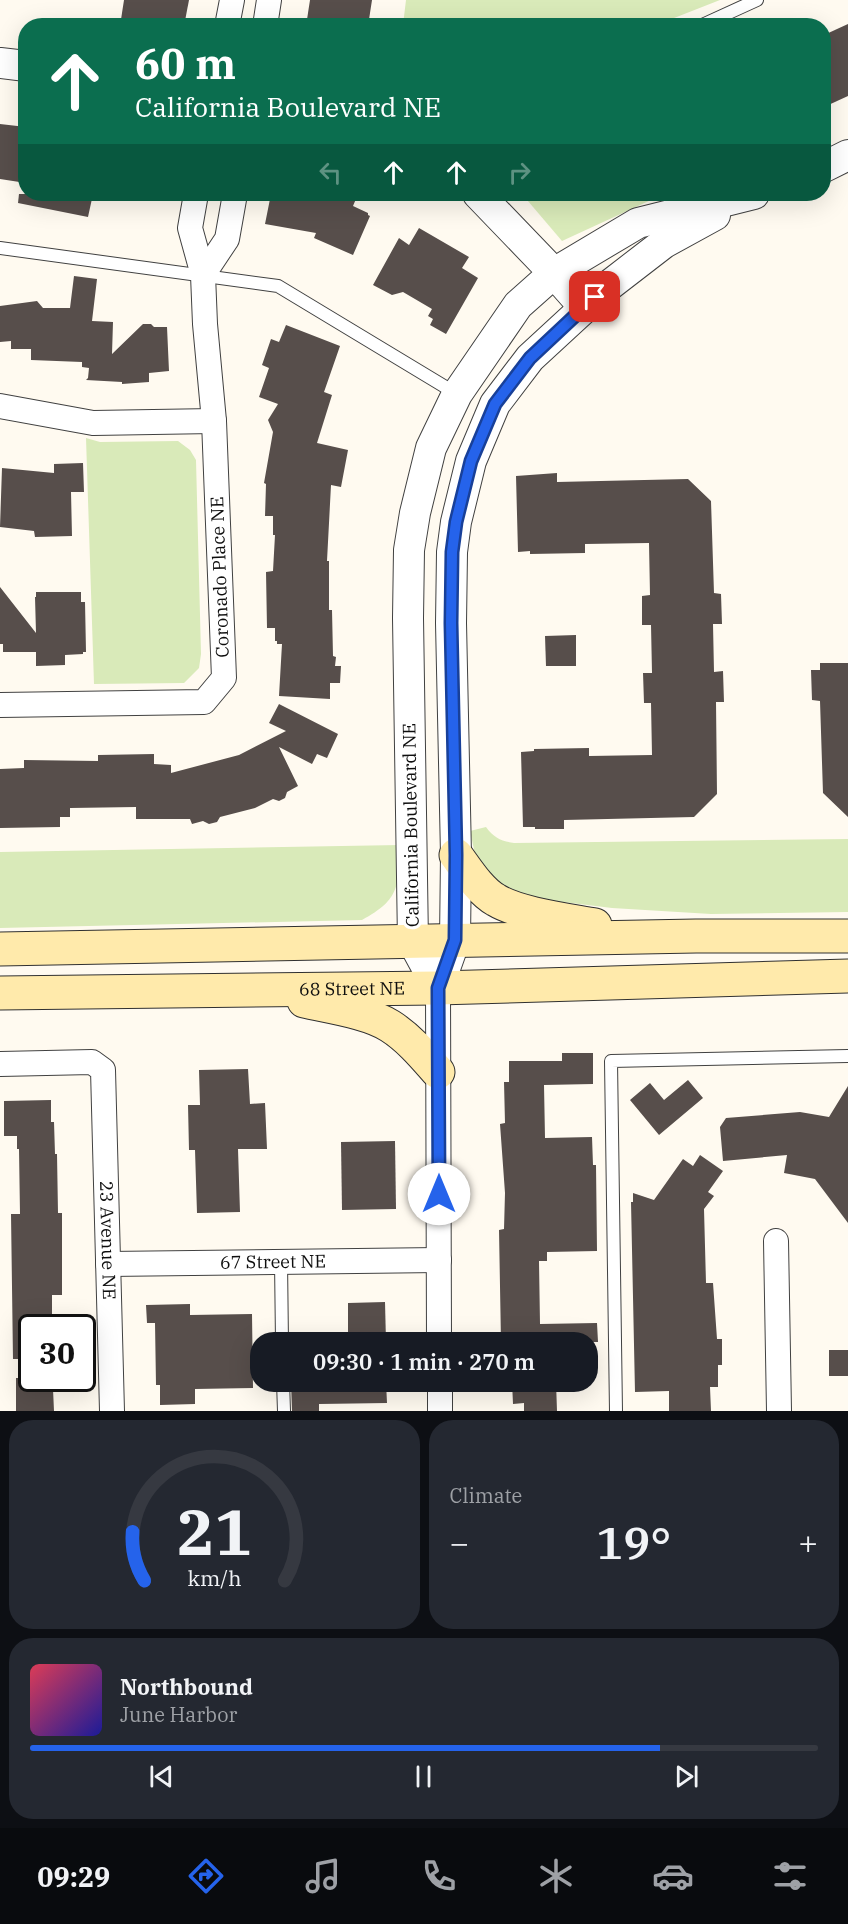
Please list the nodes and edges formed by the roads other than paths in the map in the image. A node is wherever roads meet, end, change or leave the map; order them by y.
1 (232, 0) edge
2 (269, 0) edge
3 (757, 0) edge
4 (229, 18) edge
5 (266, 18) edge
6 (718, 18) edge
7 (0, 63) edge
8 (18, 65) edge
9 (848, 155) edge
10 (831, 164) edge
11 (195, 201) edge
12 (234, 201) edge
13 (485, 201) edge
14 (728, 201) edge
15 (742, 201) edge
16 (0, 248) edge
17 (554, 273) junction
18 (203, 275) junction
19 (584, 307) junction
20 (457, 394) junction
21 (0, 406) edge
22 (214, 421) junction
23 (0, 705) edge
24 (456, 855) junction
25 (848, 936) edge
26 (653, 937) junction
27 (455, 940) junction
28 (413, 942) junction
29 (0, 949) edge
30 (848, 976) edge
31 (438, 988) junction
32 (262, 989) junction
33 (0, 993) edge
34 (848, 1056) edge
35 (0, 1064) edge
36 (438, 1072) junction
37 (776, 1241) dead end
38 (439, 1260) junction
39 (281, 1261) junction
40 (108, 1264) junction
41 (282, 1332) edge
42 (439, 1332) edge
43 (283, 1392) edge
44 (440, 1392) edge
45 (112, 1411) edge
46 (284, 1411) edge
47 (440, 1411) edge
48 (616, 1411) edge
49 (779, 1411) edge

1 - 4 street
2 - 5 street
3 - 6 lane
7 - 8 street
9 - 10 street
11 - 18 street, Coronado Place NE
12 - 18 street
13 - 17 street
14 - 17 street, California Boulevard NE
15 - 19 street, California Boulevard NE
16 - 18 lane
17 - 19 street
17 - 20 street, California Boulevard NE
18 - 20 lane
18 - 22 street, Coronado Place NE
19 - 24 street, California Boulevard NE
20 - 28 street, California Boulevard NE
21 - 22 street
22 - 23 street, Coronado Place NE
24 - 26 main road
24 - 27 street, California Boulevard NE
25 - 26 main road
26 - 27 main road
27 - 28 main road
27 - 31 street, California Boulevard NE
28 - 29 main road
28 - 31 street, California Boulevard NE
30 - 31 main road, 68 Street NE
31 - 32 main road, 68 Street NE
31 - 36 street
32 - 33 main road, 68 Street NE
32 - 36 main road
34 - 48 lane
35 - 40 street, 23 Avenue NE
36 - 38 street
37 - 49 street
38 - 39 street, 67 Street NE
38 - 42 street
39 - 40 street, 67 Street NE
39 - 41 lane
40 - 45 street, 23 Avenue NE
43 - 46 lane
44 - 47 street

